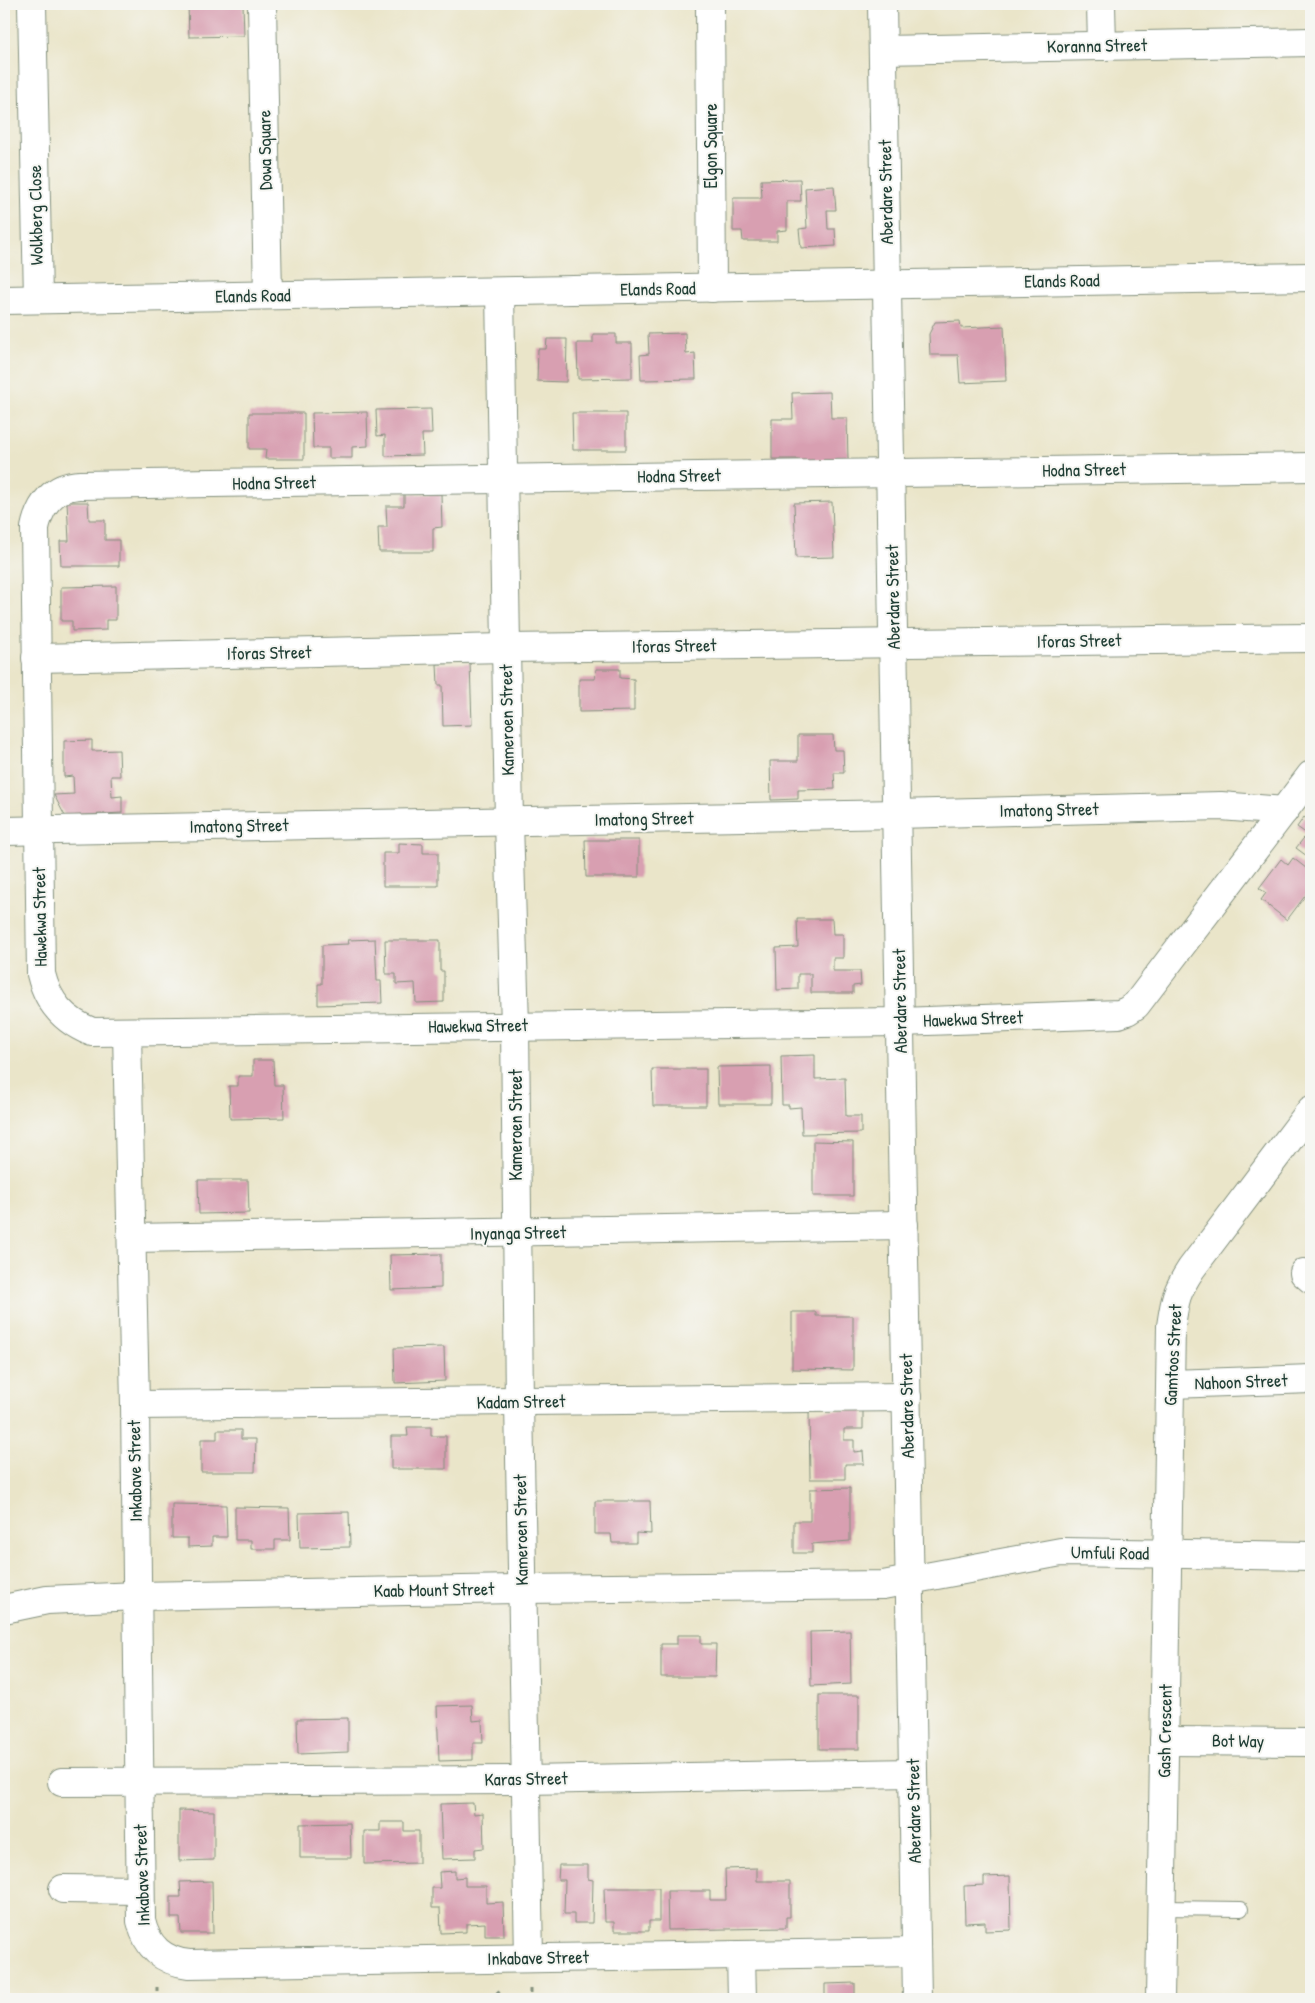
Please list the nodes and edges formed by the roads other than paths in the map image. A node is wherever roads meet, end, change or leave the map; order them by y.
1 (32, 4) edge
2 (262, 4) edge
3 (710, 4) edge
4 (882, 4) edge
5 (1101, 4) edge
6 (1311, 42) edge
7 (1102, 46) junction
8 (883, 50) junction
9 (1311, 277) edge
10 (888, 284) junction
11 (712, 288) junction
12 (500, 292) junction
13 (268, 295) junction
14 (4, 300) edge
15 (38, 300) junction
16 (1311, 467) edge
17 (891, 472) junction
18 (503, 480) junction
19 (50, 496) joint
20 (1311, 638) edge
21 (894, 643) junction
22 (506, 648) junction
23 (36, 658) junction
24 (1311, 775) edge
25 (1284, 811) junction
26 (897, 814) junction
27 (509, 822) junction
28 (4, 830) edge
29 (39, 830) junction
30 (900, 1022) junction
31 (515, 1025) junction
32 (127, 1032) junction
33 (1311, 1110) edge
34 (904, 1225) junction
35 (517, 1233) junction
36 (132, 1238) junction
37 (1311, 1379) edge
38 (1170, 1384) junction
39 (907, 1397) junction
40 (519, 1402) junction
41 (135, 1405) junction
42 (1168, 1554) junction
43 (1311, 1556) edge
44 (910, 1579) junction
45 (522, 1588) junction
46 (4, 1593) edge
47 (137, 1596) junction
48 (47, 1600) junction
49 (4, 1609) edge
50 (1164, 1741) junction
51 (1311, 1742) edge
52 (913, 1773) junction
53 (526, 1780) junction
54 (62, 1782) dead end
55 (139, 1782) junction
56 (63, 1889) dead end
57 (140, 1890) junction
58 (1162, 1908) junction
59 (1241, 1909) dead end
60 (916, 1952) junction
61 (741, 1955) junction
62 (529, 1958) junction
63 (742, 1999) edge
64 (917, 1999) edge
65 (1160, 1999) edge

1 - 15 street, Wolkberg Close
2 - 13 street, Dowa Square
3 - 11 street, Elgon Square
4 - 8 street, Aberdare Street
5 - 7 street
6 - 7 street, Koranna Street
7 - 8 street, Koranna Street
8 - 10 street, Aberdare Street
9 - 10 street, Elands Road
10 - 11 street, Elands Road
10 - 17 street, Aberdare Street
11 - 12 street, Elands Road
12 - 13 street, Elands Road
12 - 18 street, Kameroen Street
13 - 15 street, Elands Road
14 - 15 street, Elands Road
16 - 17 street, Hodna Street
17 - 18 street, Hodna Street
17 - 21 street, Aberdare Street
18 - 19 street, Hodna Street
18 - 22 street, Kameroen Street
19 - 23 street, Hawekwa Street
20 - 21 street, Iforas Street
21 - 22 street, Iforas Street
21 - 26 street, Aberdare Street
22 - 23 street, Iforas Street
22 - 27 street, Kameroen Street
23 - 29 street, Hawekwa Street
24 - 25 street, Hawekwa Street
25 - 26 street, Imatong Street
25 - 30 street, Hawekwa Street
26 - 27 street, Imatong Street
26 - 30 street, Aberdare Street
27 - 29 street, Imatong Street
27 - 31 street, Kameroen Street
28 - 29 street, Imatong Street
29 - 32 street, Hawekwa Street
30 - 31 street, Hawekwa Street
30 - 34 street, Aberdare Street
31 - 32 street, Hawekwa Street
31 - 35 street, Kameroen Street
32 - 36 street, Inkabave Street
33 - 38 street, Gamtoos Street
34 - 35 street, Inyanga Street
34 - 39 street, Aberdare Street
35 - 36 street, Inyanga Street
35 - 40 street, Kameroen Street
36 - 41 street, Inkabave Street
37 - 38 street, Nahoon Street
38 - 42 street, Gamtoos Street
39 - 40 street, Kadam Street
39 - 44 street, Aberdare Street
40 - 41 street, Kadam Street
40 - 45 street, Kameroen Street
41 - 47 street, Inkabave Street
42 - 43 street, Umfuli Road
42 - 44 street, Umfuli Road
42 - 50 street, Gash Crescent
44 - 45 street, Kaab Mount Street
44 - 52 street, Aberdare Street
45 - 47 street, Kaab Mount Street
45 - 53 street, Kameroen Street
46 - 48 street, Kaab Mount Street
47 - 48 street, Kaab Mount Street
47 - 55 street, Inkabave Street
48 - 49 street, Kaab Mount Street
50 - 51 street, Bot Way
50 - 58 street, Gash Crescent
52 - 53 street, Karas Street
52 - 60 street, Aberdare Street
53 - 55 street, Karas Street
53 - 62 street, Kameroen Street
54 - 55 street, Karas Street
55 - 57 street, Inkabave Street
56 - 57 street
57 - 62 street, Inkabave Street
58 - 59 lane
58 - 65 street, Gash Crescent
60 - 61 street, Inkabave Street
60 - 64 street, Aberdare Street
61 - 62 street, Inkabave Street
61 - 63 street

